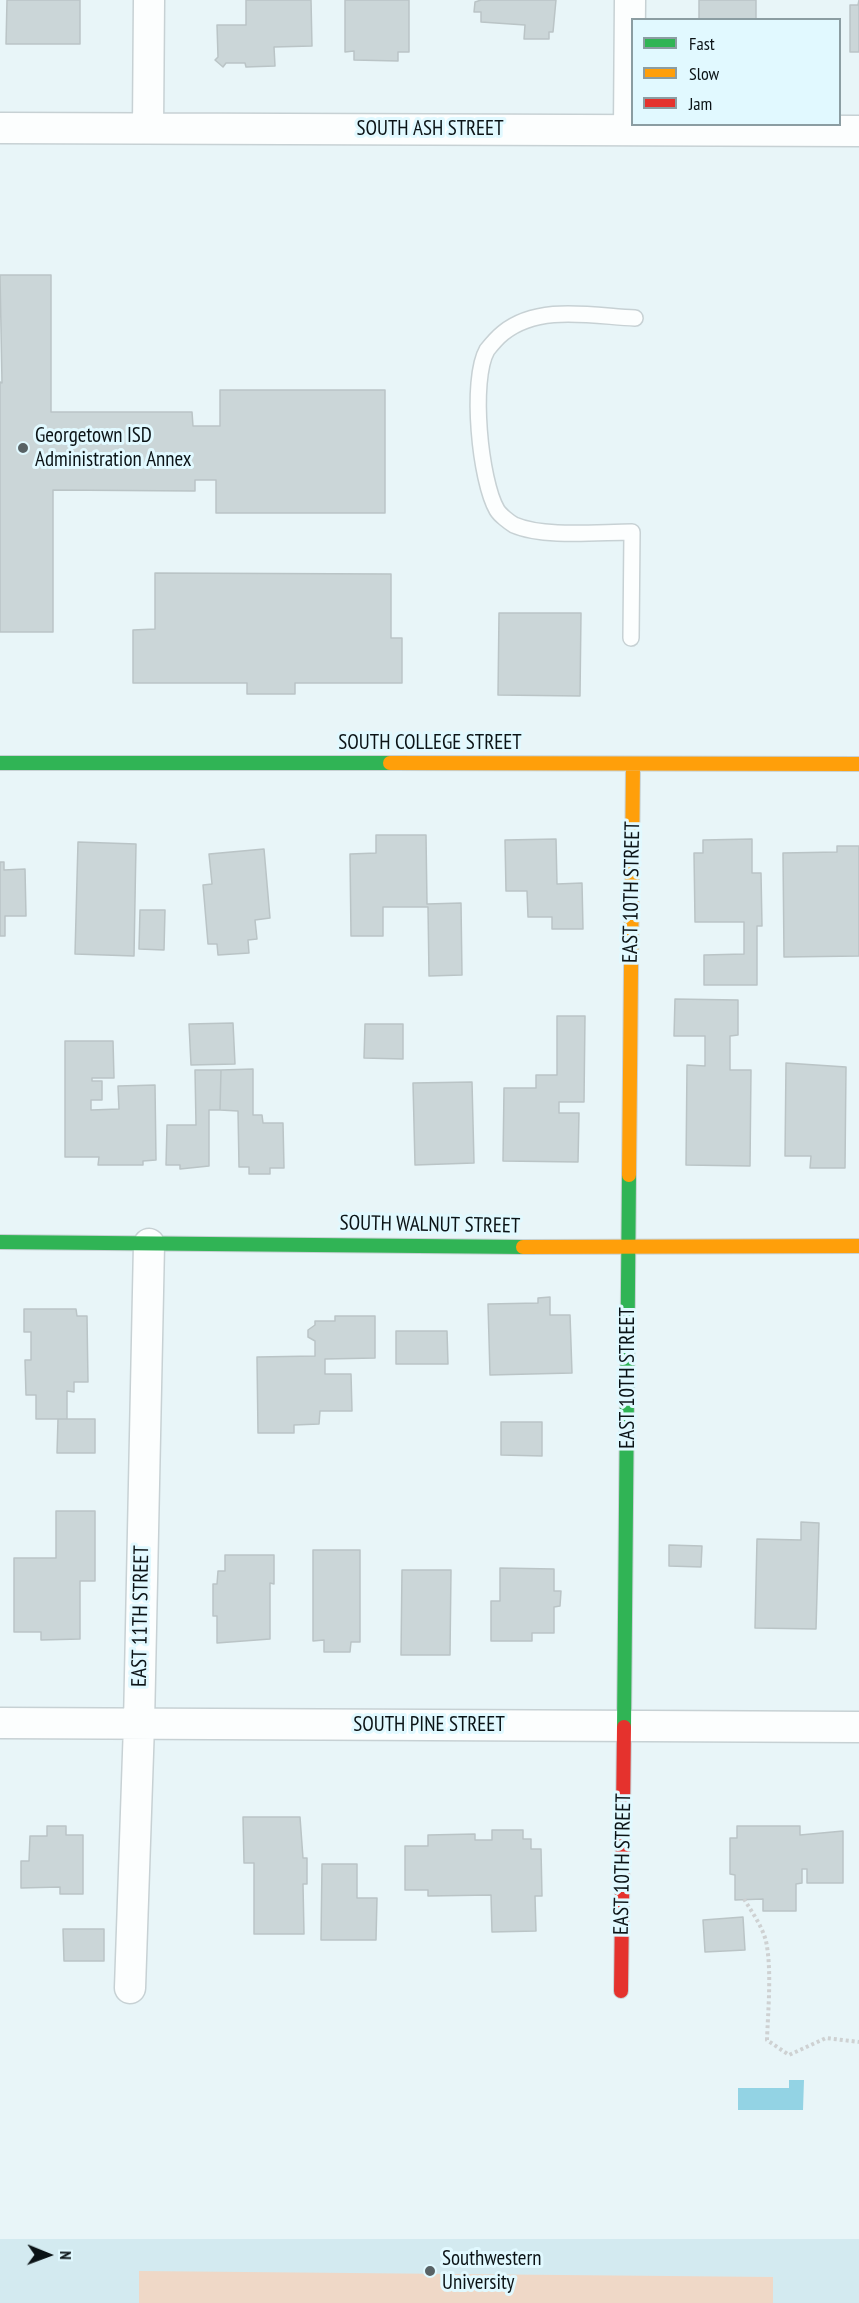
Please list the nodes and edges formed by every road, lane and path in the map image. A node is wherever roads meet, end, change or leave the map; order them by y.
1 (149, 0) edge
2 (630, 0) edge
3 (0, 128) edge
4 (148, 128) junction
5 (629, 129) junction
6 (859, 131) edge
7 (635, 318) dead end
8 (631, 638) dead end
9 (0, 763) edge
10 (859, 764) edge
11 (633, 765) junction
12 (0, 1242) edge
13 (149, 1244) junction
14 (859, 1246) edge
15 (628, 1248) junction
16 (0, 1723) edge
17 (139, 1724) junction
18 (626, 1726) junction
19 (859, 1727) edge
20 (744, 1899) dead end
21 (130, 1988) dead end
22 (621, 1991) dead end
23 (859, 2042) edge

1 - 4 street
2 - 5 street
3 - 4 street, SOUTH ASH STREET
4 - 5 street, SOUTH ASH STREET
5 - 6 street, SOUTH ASH STREET
7 - 8 lane
9 - 11 street, SOUTH COLLEGE STREET
10 - 11 street, SOUTH COLLEGE STREET
11 - 15 street, EAST 10TH STREET
12 - 13 street, SOUTH WALNUT STREET
13 - 15 street, SOUTH WALNUT STREET
13 - 17 street, EAST 11TH STREET
14 - 15 street, SOUTH WALNUT STREET
15 - 18 street, EAST 10TH STREET
16 - 17 street, SOUTH PINE STREET
17 - 18 street, SOUTH PINE STREET
17 - 21 street, EAST 11TH STREET
18 - 19 street, SOUTH PINE STREET
18 - 22 street, EAST 10TH STREET
20 - 23 path

